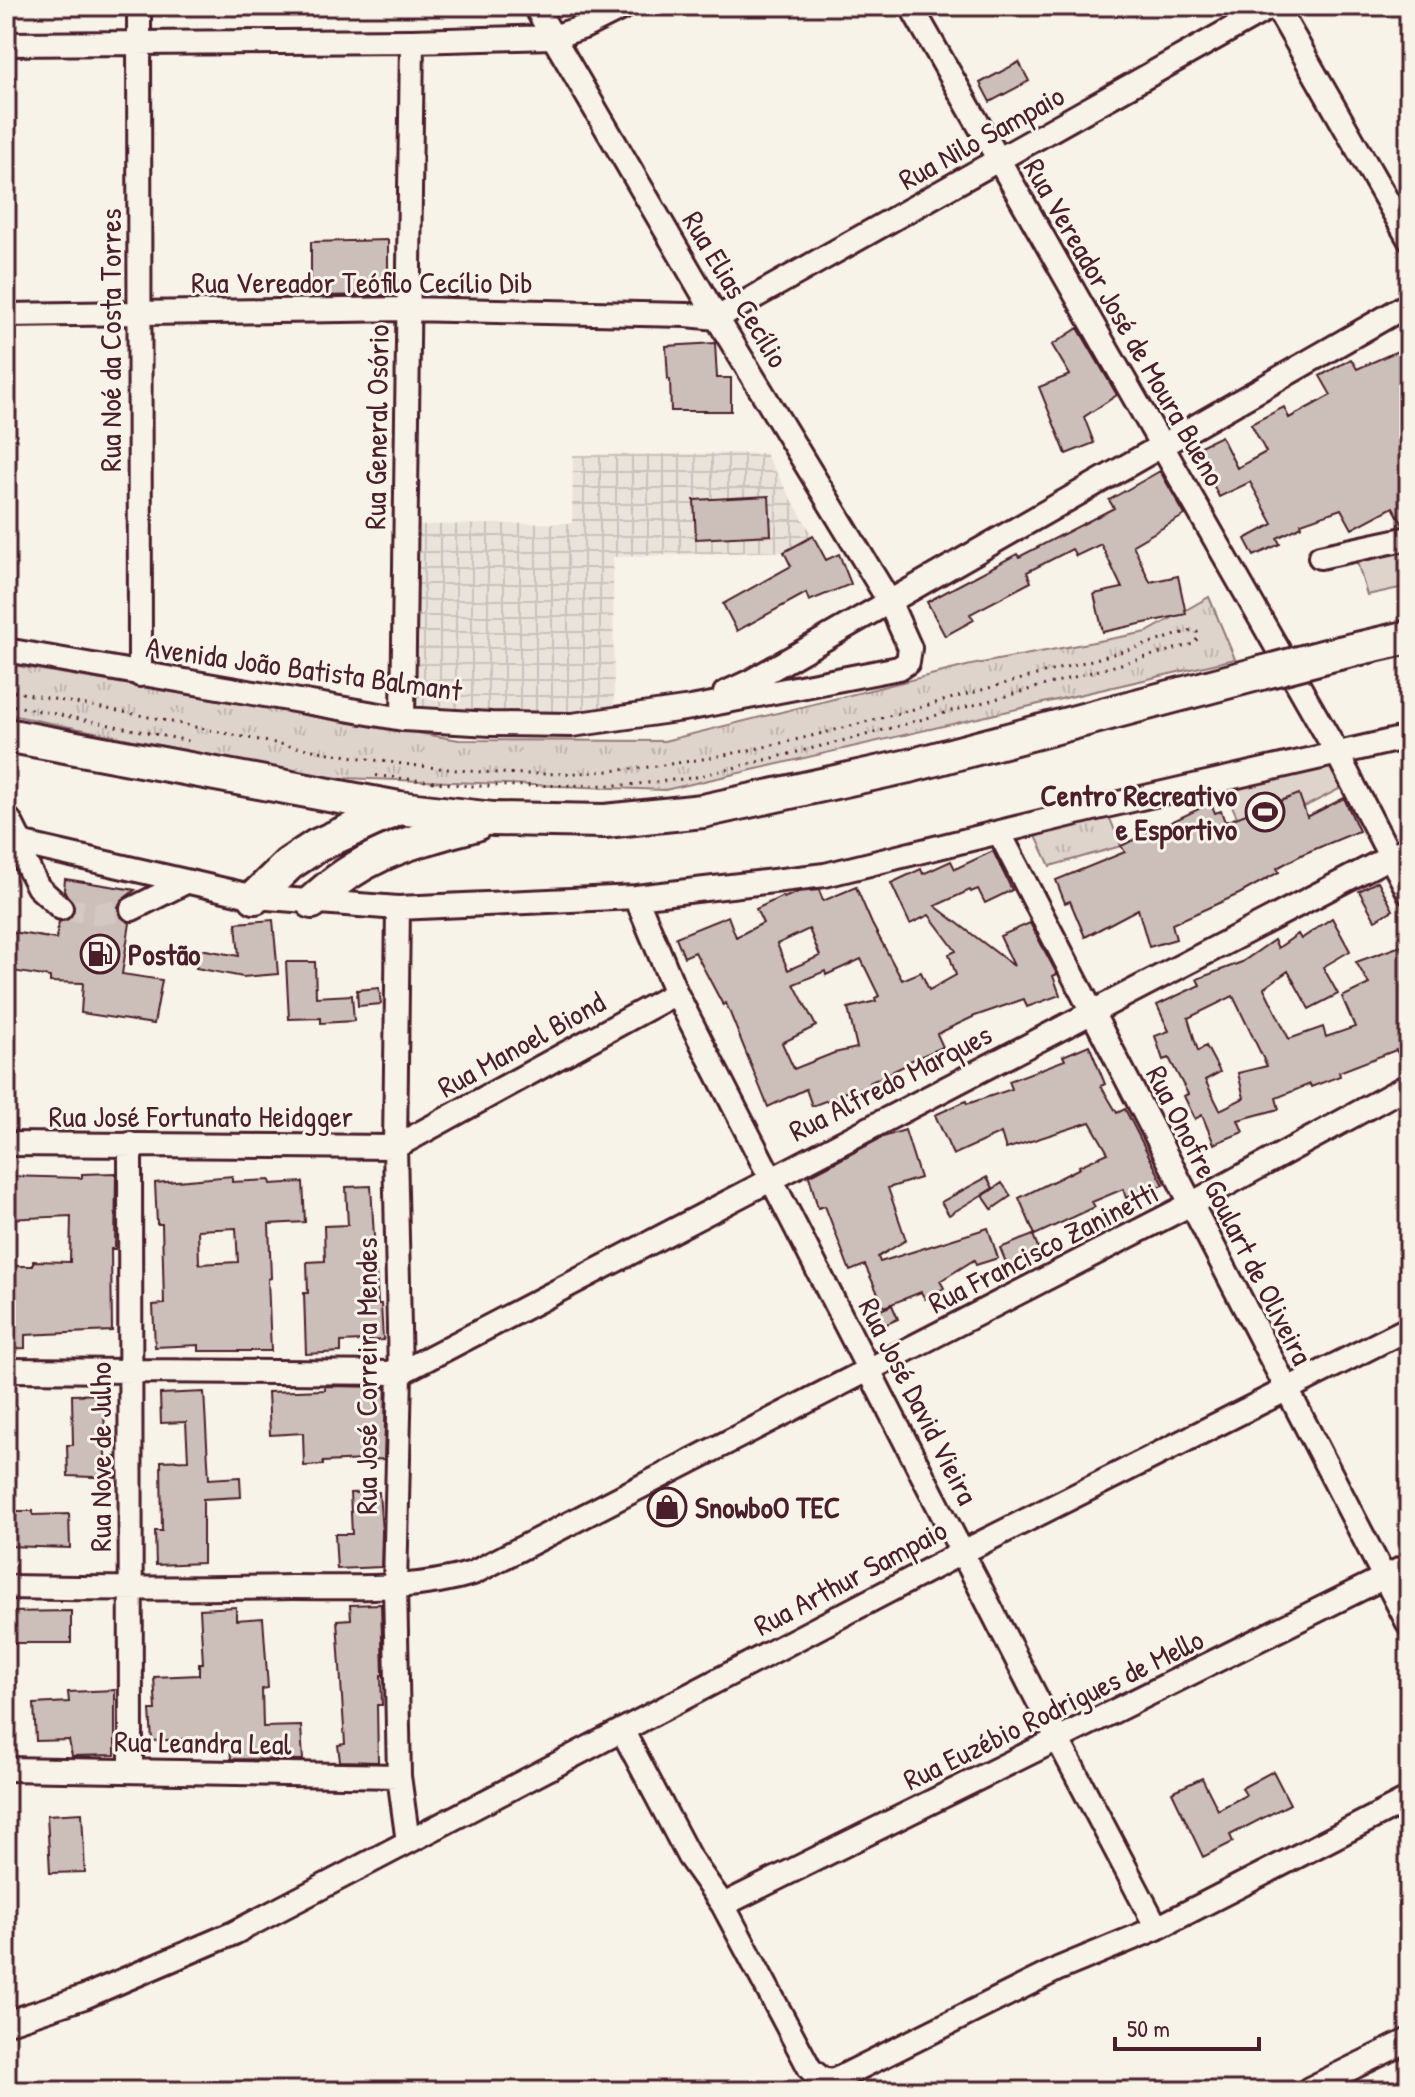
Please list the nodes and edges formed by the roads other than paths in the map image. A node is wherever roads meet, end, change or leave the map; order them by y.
1 (139, 6) edge
2 (535, 6) edge
3 (626, 6) edge
4 (911, 6) edge
5 (1274, 6) edge
6 (553, 37) junction
7 (412, 41) junction
8 (6, 44) edge
9 (139, 44) junction
10 (999, 162) junction
11 (1409, 239) edge
12 (1409, 304) edge
13 (407, 309) junction
14 (141, 313) junction
15 (6, 315) edge
16 (717, 318) junction
17 (1161, 447) junction
18 (1409, 538) edge
19 (1320, 557) dead end
20 (889, 601) junction
21 (1409, 637) edge
22 (6, 650) edge
23 (1275, 670) junction
24 (140, 675) junction
25 (691, 708) junction
26 (403, 719) junction
27 (6, 735) edge
28 (1409, 737) edge
29 (1337, 753) junction
30 (399, 808) junction
31 (493, 819) junction
32 (999, 832) junction
33 (9, 836) edge
34 (1400, 851) edge
35 (186, 882) junction
36 (1409, 893) edge
37 (255, 897) junction
38 (636, 897) junction
39 (312, 902) junction
40 (61, 908) tunnel mouth
41 (398, 908) junction
42 (132, 909) tunnel mouth
43 (676, 993) junction
44 (1092, 1012) junction
45 (1409, 1085) edge
46 (6, 1144) edge
47 (130, 1144) junction
48 (395, 1147) junction
49 (772, 1178) junction
50 (1191, 1204) junction
51 (1409, 1328) edge
52 (6, 1370) edge
53 (132, 1370) junction
54 (870, 1370) junction
55 (400, 1373) junction
56 (1287, 1391) junction
57 (963, 1552) junction
58 (1409, 1565) edge
59 (1384, 1578) junction
60 (395, 1586) junction
61 (6, 1587) edge
62 (129, 1590) junction
63 (1409, 1625) edge
64 (622, 1730) junction
65 (1058, 1740) junction
66 (6, 1769) edge
67 (131, 1771) junction
68 (399, 1776) junction
69 (1409, 1799) edge
70 (408, 1842) junction
71 (723, 1905) junction
72 (1157, 1928) junction
73 (6, 2023) edge
74 (1409, 2040) edge
75 (1309, 2089) edge

1 - 9 street, Rua Noé da Costa Torres
2 - 6 street, Rua Elias Cecílio
3 - 6 street
4 - 10 street, Rua Vereador José de Moura Bueno
5 - 10 street, Rua Nilo Sampaio
5 - 11 street
6 - 7 street
6 - 16 street, Rua Elias Cecílio
7 - 9 street
7 - 13 street, Rua General Osório
8 - 9 street
9 - 14 street, Rua Noé da Costa Torres
10 - 16 street, Rua Nilo Sampaio
10 - 17 street, Rua Vereador José de Moura Bueno
12 - 17 street
13 - 14 street, Rua Vereador Teófilo Cecílio Dib
13 - 16 street, Rua Vereador Teófilo Cecílio Dib
13 - 26 street, Rua General Osório
14 - 15 street, Rua Vereador Teófilo Cecílio Dib
14 - 24 street, Rua Noé da Costa Torres
16 - 20 street, Rua Elias Cecílio
17 - 20 street
17 - 23 street, Rua Vereador José de Moura Bueno
18 - 19 street
20 - 25 street
20 - 25 street, Rua Elias Cecílio
21 - 23 highway, bridge
22 - 24 street, Avenida João Batista Balmant
23 - 29 street, Rua Vereador José de Moura Bueno
23 - 31 highway
24 - 26 street, Avenida João Batista Balmant
25 - 26 street, Avenida João Batista Balmant
27 - 30 highway
28 - 29 street
29 - 32 street
29 - 34 street, Rua Vereador José de Moura Bueno
30 - 31 highway
30 - 37 highway
31 - 39 highway
32 - 38 street
32 - 44 street, Rua Onofre Goulart de Oliveira
33 - 35 street
33 - 40 street
34 - 36 street, Rua Vereador José de Moura Bueno
34 - 44 street, Rua Alfredo Marques
35 - 37 street
35 - 42 street
37 - 39 street
38 - 41 street
38 - 43 street, Rua José David Vieira
39 - 41 street
41 - 48 street, Rua José Correira Mendes
43 - 48 street, Rua Manoel Biond
43 - 49 street, Rua José David Vieira
44 - 49 street, Rua Alfredo Marques
44 - 50 street, Rua Onofre Goulart de Oliveira
45 - 50 street, Rua Francisco Zaninetti
46 - 47 street, Rua José Fortunato Heidgger
47 - 48 street, Rua José Fortunato Heidgger
47 - 53 street, Rua Nove de Julho
48 - 55 street, Rua José Correira Mendes
49 - 54 street, Rua José David Vieira
49 - 55 street, Rua Alfredo Marques
50 - 54 street, Rua Francisco Zaninetti
50 - 56 street, Rua Onofre Goulart de Oliveira
51 - 56 street, Rua Arthur Sampaio
52 - 53 street
53 - 55 street
53 - 62 street, Rua Nove de Julho
54 - 57 street, Rua José David Vieira
54 - 60 street, Rua Francisco Zaninetti
55 - 60 street, Rua José Correira Mendes
56 - 57 street, Rua Arthur Sampaio
56 - 59 street, Rua Onofre Goulart de Oliveira
57 - 64 street, Rua Arthur Sampaio
57 - 65 street, Rua José David Vieira
58 - 59 street, Rua Euzébio Rodrigues de Mello
59 - 63 street, Rua Onofre Goulart de Oliveira
59 - 65 street, Rua Euzébio Rodrigues de Mello
60 - 62 street, Rua Francisco Zaninetti
60 - 68 street, Rua José Correira Mendes
61 - 62 street, Rua Francisco Zaninetti
62 - 67 street, Rua Nove de Julho
64 - 70 street, Rua Arthur Sampaio
64 - 71 street
65 - 71 street, Rua Euzébio Rodrigues de Mello
65 - 72 street, Rua José David Vieira
66 - 67 street, Rua Leandra Leal
67 - 68 street, Rua Leandra Leal
68 - 70 street, Rua José Correira Mendes
69 - 72 street
70 - 73 street, Rua Arthur Sampaio
71 - 72 street
74 - 75 street

